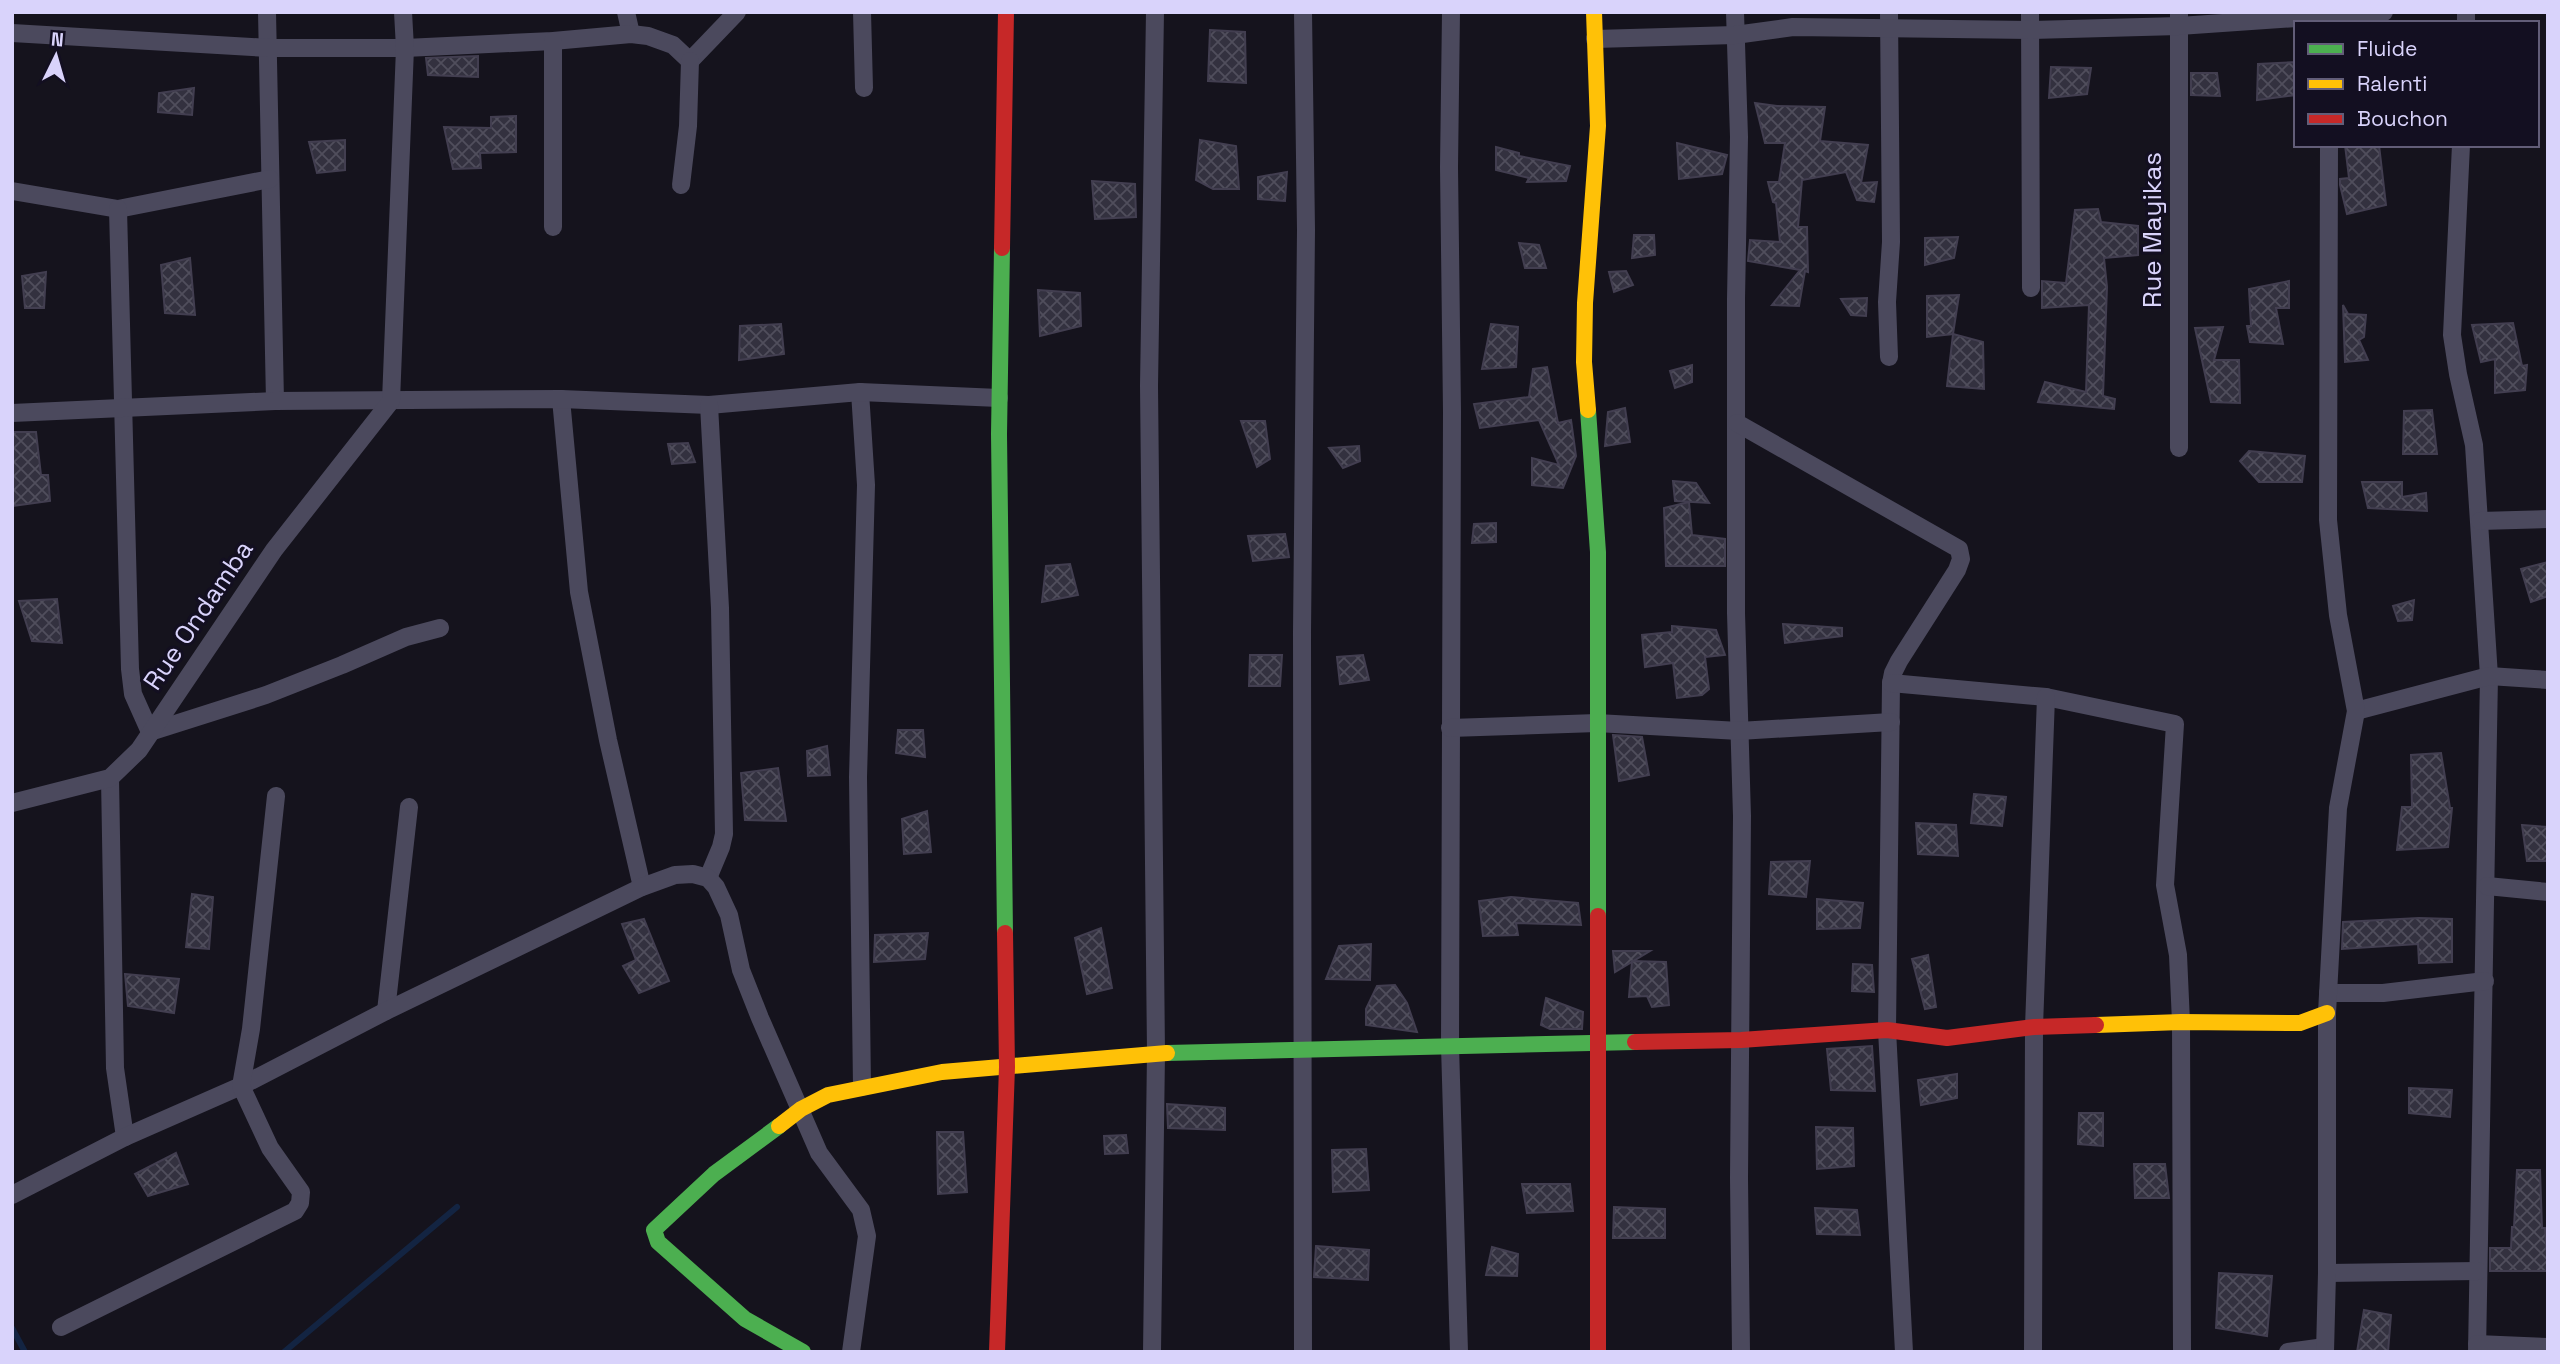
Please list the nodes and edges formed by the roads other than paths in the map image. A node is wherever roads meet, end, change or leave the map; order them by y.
1 (267, 12) edge
2 (403, 12) edge
3 (626, 12) edge
4 (737, 12) edge
5 (862, 12) edge
6 (1006, 12) edge
7 (1155, 12) edge
8 (1303, 12) edge
9 (1451, 12) edge
10 (1594, 12) edge
11 (1735, 12) edge
12 (2384, 12) edge
13 (2330, 17) edge
14 (2179, 19) edge
15 (1889, 21) edge
16 (2031, 21) edge
17 (12, 33) edge
18 (631, 34) junction
19 (1735, 35) junction
20 (1595, 39) junction
21 (553, 41) junction
22 (269, 48) junction
23 (405, 48) junction
24 (690, 61) junction
25 (864, 88) dead end
26 (2329, 147) edge
27 (2461, 147) edge
28 (270, 179) junction
29 (681, 185) dead end
30 (12, 191) edge
31 (118, 209) junction
32 (553, 227) dead end
33 (2031, 289) dead end
34 (1889, 357) dead end
35 (860, 392) junction
36 (561, 398) junction
37 (999, 398) junction
38 (275, 401) junction
39 (391, 401) junction
40 (709, 405) junction
41 (124, 407) junction
42 (12, 413) edge
43 (1737, 423) junction
44 (2179, 448) dead end
45 (2548, 519) edge
46 (2480, 522) junction
47 (440, 628) dead end
48 (2489, 676) junction
49 (2548, 680) edge
50 (1891, 683) junction
51 (2046, 697) junction
52 (2356, 711) junction
53 (1891, 722) junction
54 (1597, 723) junction
55 (1450, 728) junction
56 (1740, 731) junction
57 (150, 732) junction
58 (110, 778) junction
59 (276, 796) dead end
60 (12, 803) edge
61 (409, 807) dead end
62 (708, 878) junction
63 (2487, 886) junction
64 (642, 887) junction
65 (2548, 892) edge
66 (2485, 981) junction
67 (2328, 993) junction
68 (386, 1011) junction
69 (2327, 1013) junction
70 (2181, 1022) junction
71 (2034, 1027) junction
72 (1887, 1030) junction
73 (1741, 1040) junction
74 (1597, 1042) junction
75 (1450, 1046) junction
76 (1304, 1050) junction
77 (1156, 1054) junction
78 (1007, 1067) junction
79 (241, 1086) junction
80 (862, 1087) junction
81 (801, 1109) junction
82 (125, 1137) junction
83 (12, 1195) edge
84 (2478, 1271) junction
85 (2327, 1273) junction
86 (61, 1327) dead end
87 (2548, 1347) edge
88 (2477, 1348) edge
89 (2325, 1349) edge
90 (803, 1352) edge
91 (851, 1352) edge
92 (997, 1352) edge
93 (1152, 1352) edge
94 (1303, 1352) edge
95 (1460, 1352) edge
96 (1598, 1352) edge
97 (1741, 1352) edge
98 (1905, 1352) edge
99 (2033, 1352) edge
100 (2171, 1352) edge
101 (2182, 1352) edge
102 (2188, 1352) edge
103 (2288, 1352) edge

1 - 22 street
2 - 23 street
3 - 18 street
4 - 24 street
5 - 25 street
6 - 37 street
7 - 77 street
8 - 76 street
9 - 55 street
10 - 20 street
11 - 19 street
12 - 13 street
13 - 14 street
14 - 16 street
14 - 44 street, Rue Mayikas
15 - 16 street
15 - 19 street
15 - 34 street
16 - 33 street
17 - 22 street
18 - 21 street
18 - 24 street
19 - 20 street
19 - 43 street
20 - 54 street
21 - 23 street
21 - 32 street
22 - 23 street
22 - 28 street
23 - 39 street
24 - 29 street
26 - 52 street
27 - 46 street
28 - 31 street
28 - 38 street
30 - 31 street
31 - 41 street
35 - 37 street
35 - 40 street
35 - 80 street
36 - 39 street
36 - 40 street
36 - 64 street
37 - 78 street
38 - 39 street
38 - 41 street
39 - 57 street, Rue Ondamba
40 - 62 street
41 - 42 street
41 - 57 street
43 - 50 street
43 - 56 street
45 - 46 street
46 - 48 street
47 - 57 street
48 - 49 street
48 - 52 street
48 - 63 street
50 - 51 street
50 - 53 street
51 - 70 street
51 - 71 street
52 - 67 street
53 - 56 street
53 - 72 street
54 - 55 street
54 - 56 street
54 - 74 street
55 - 75 street
56 - 73 street
57 - 58 street, Rue Ondamba
58 - 60 street, Rue Ondamba
58 - 82 street
59 - 79 street
61 - 68 street
62 - 64 street
62 - 81 street
63 - 65 street
63 - 66 street
64 - 68 street
66 - 67 street
66 - 84 street
67 - 69 street
68 - 79 street
69 - 70 street
69 - 85 street
70 - 71 street
70 - 101 street
71 - 72 street
71 - 99 street
72 - 73 street
72 - 98 street
73 - 74 street
73 - 97 street
74 - 75 street
74 - 96 street
75 - 76 street
75 - 95 street
76 - 77 street
76 - 94 street
77 - 78 street
77 - 93 street
78 - 80 street
78 - 92 street
79 - 82 street
79 - 86 street
80 - 81 street
81 - 90 street
81 - 91 street
82 - 83 street
84 - 85 street
84 - 88 street
85 - 89 street
87 - 88 street
89 - 103 street
100 - 101 street
101 - 102 street

